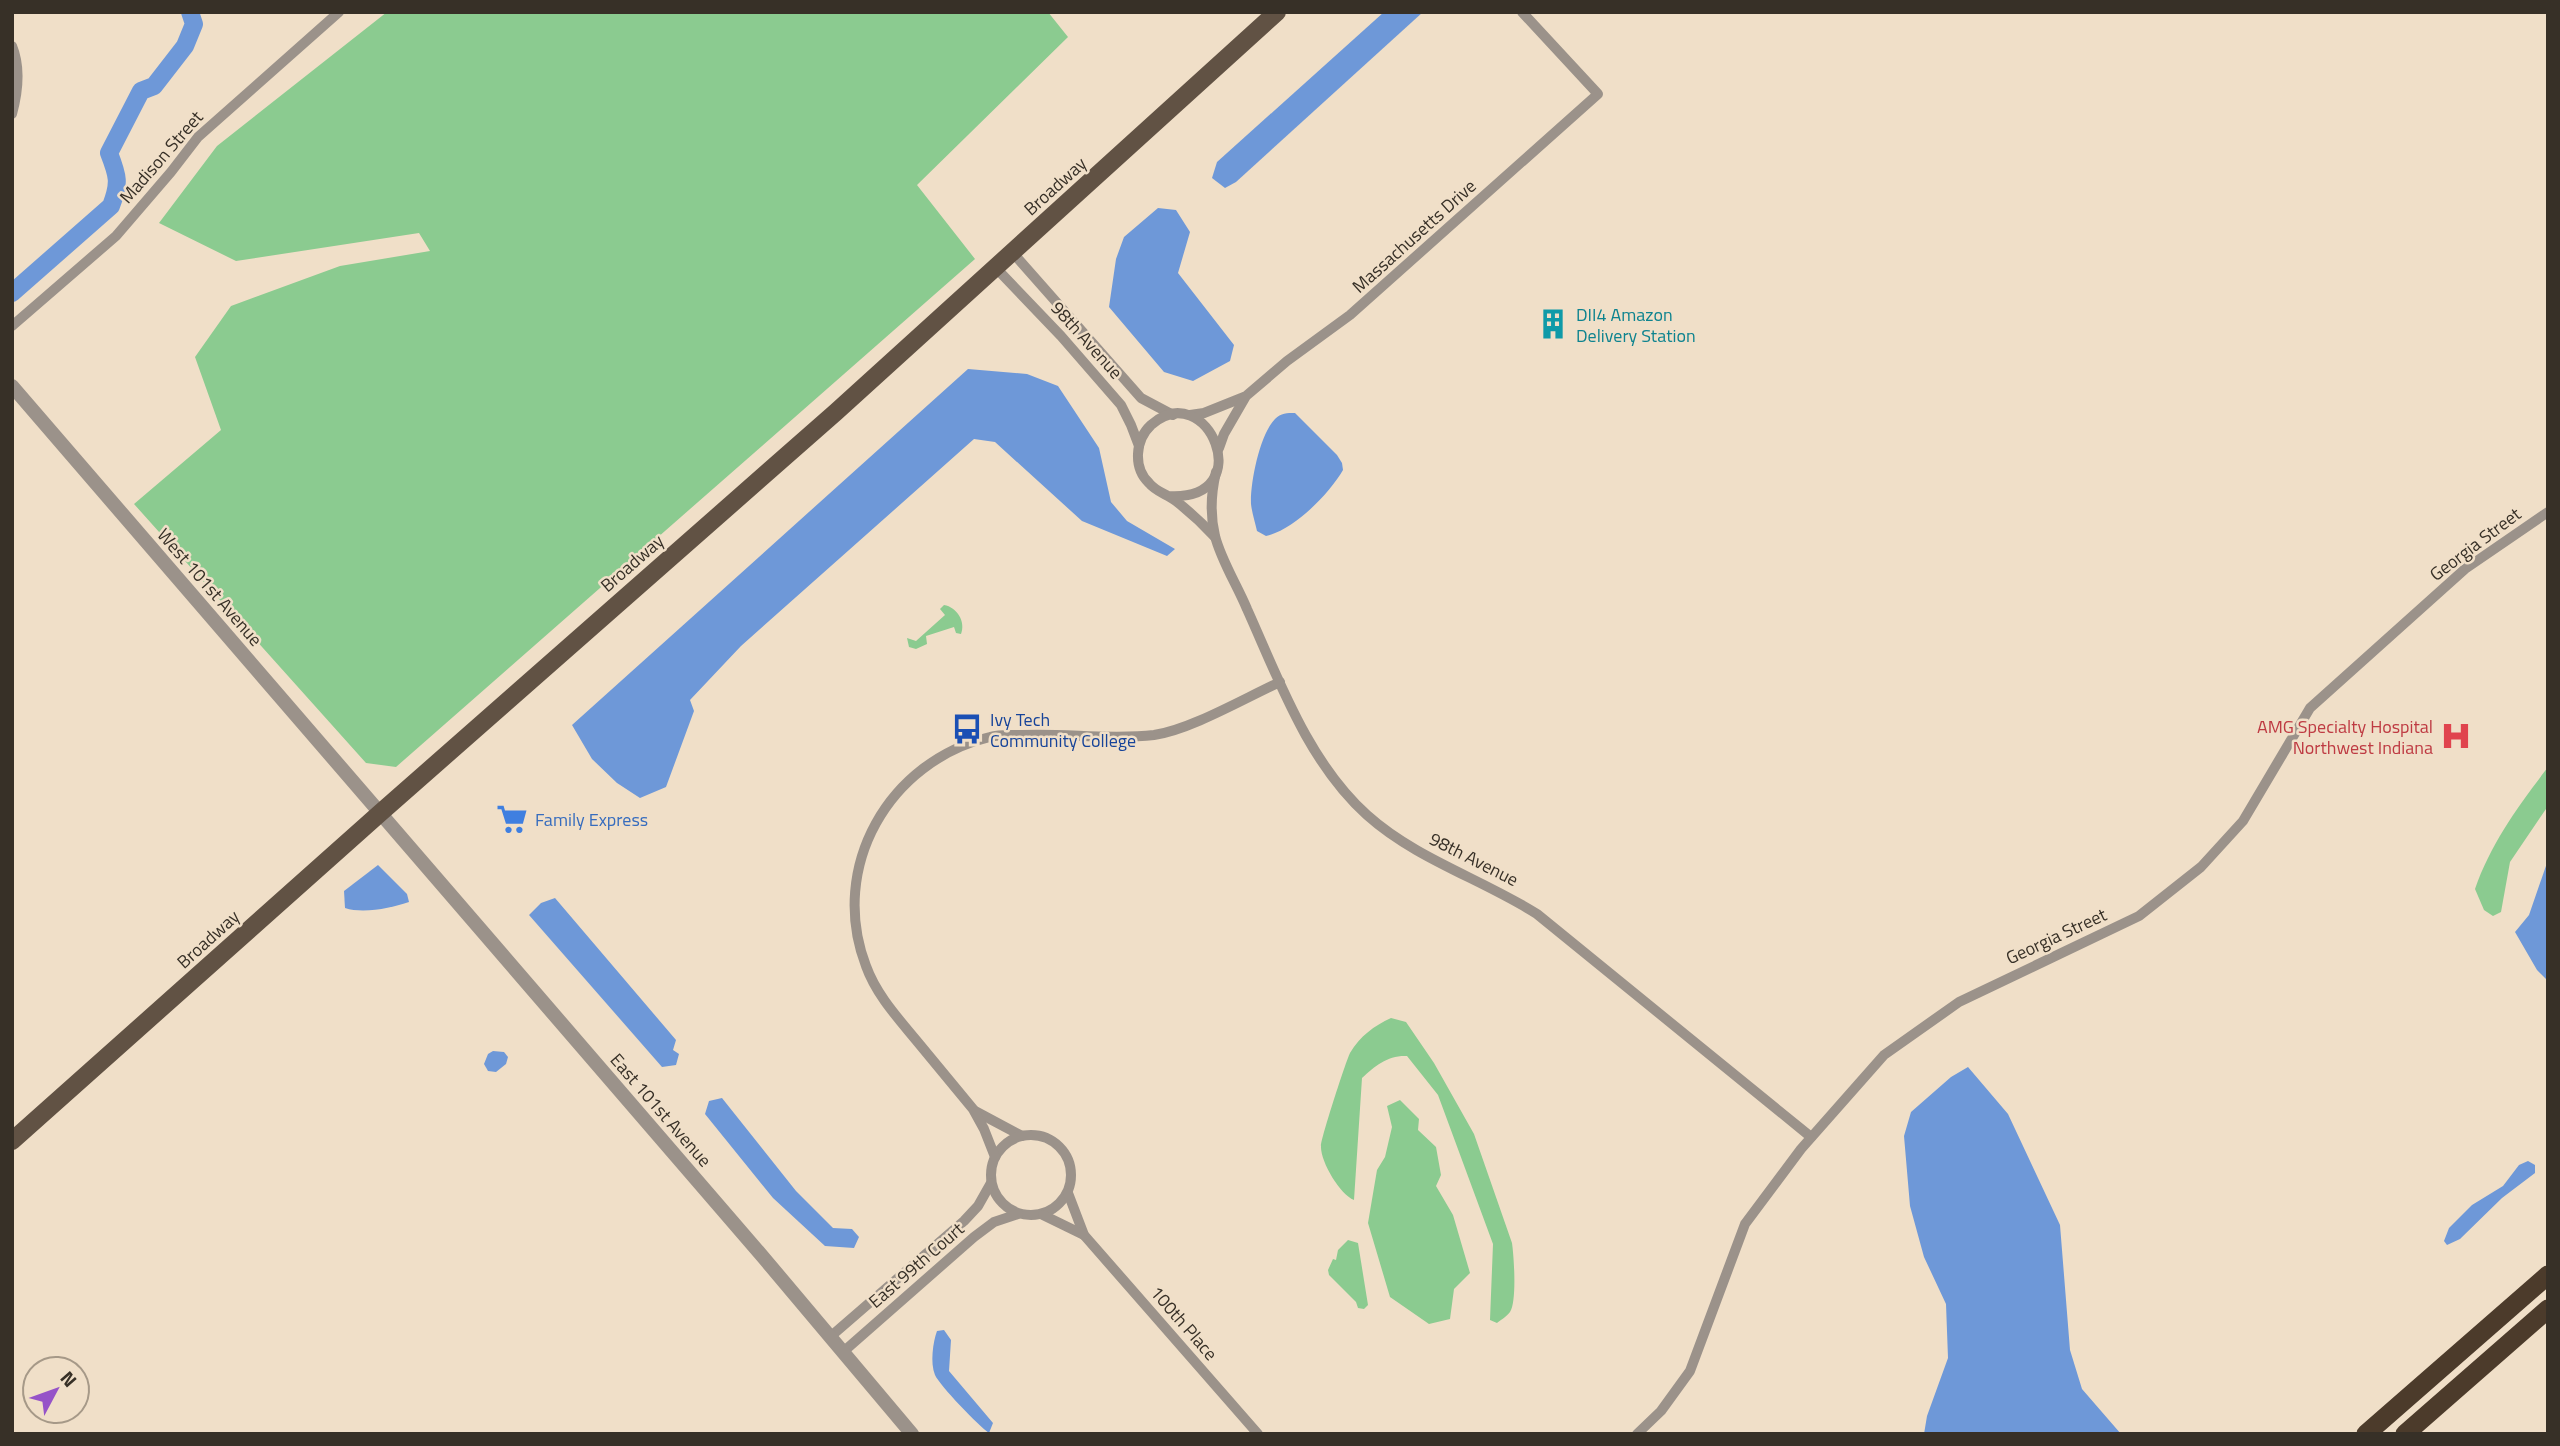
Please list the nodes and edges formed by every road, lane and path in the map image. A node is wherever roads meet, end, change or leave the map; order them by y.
1 (339, 12) edge
2 (1277, 12) edge
3 (1522, 12) edge
4 (12, 46) edge
5 (12, 114) edge
6 (1013, 253) junction
7 (996, 268) junction
8 (12, 326) edge
9 (12, 386) edge
10 (1247, 396) junction
11 (1179, 415) junction
12 (1139, 446) junction
13 (1219, 448) junction
14 (1216, 472) junction
15 (1169, 496) junction
16 (2548, 512) edge
17 (1215, 537) junction
18 (1280, 682) junction
19 (379, 814) junction
20 (973, 1109) junction
21 (1021, 1136) junction
22 (1811, 1137) junction
23 (12, 1141) edge
24 (995, 1157) junction
25 (991, 1183) junction
26 (1068, 1193) junction
27 (1018, 1214) junction
28 (1042, 1215) junction
29 (1084, 1235) junction
30 (2548, 1275) edge
31 (2548, 1308) edge
32 (830, 1337) junction
33 (843, 1352) junction
34 (912, 1434) edge
35 (1258, 1434) edge
36 (1637, 1434) edge
37 (2366, 1434) edge
38 (2404, 1434) edge

1 - 8 street, Madison Street
2 - 6 main road, Broadway
3 - 10 street, Massachusetts Drive
4 - 5 street
6 - 7 main road, Broadway
6 - 11 street, 98th Avenue
7 - 12 street, 98th Avenue
7 - 19 main road, Broadway
9 - 19 street, West 101st Avenue
10 - 11 street
10 - 13 street
11 - 12 street
11 - 13 street, 98th Avenue
12 - 15 street, 98th Avenue
13 - 14 street, 98th Avenue
14 - 15 street
14 - 17 street, 98th Avenue
15 - 17 street, 98th Avenue
16 - 22 street, Georgia Street
17 - 18 street, 98th Avenue
18 - 20 street
18 - 22 street, 98th Avenue
19 - 23 main road, Broadway
19 - 32 street, East 101st Avenue
20 - 21 street
20 - 24 street
21 - 24 street
21 - 26 street
22 - 36 street, Georgia Street
24 - 25 street
25 - 27 street
25 - 32 street, East 99th Court
26 - 28 street
26 - 29 street, 100th Place
27 - 28 street
27 - 33 street, East 99th Court
28 - 29 street, 100th Place
29 - 35 street, 100th Place
30 - 37 highway
31 - 38 highway
32 - 33 street, East 101st Avenue
33 - 34 street, East 101st Avenue

